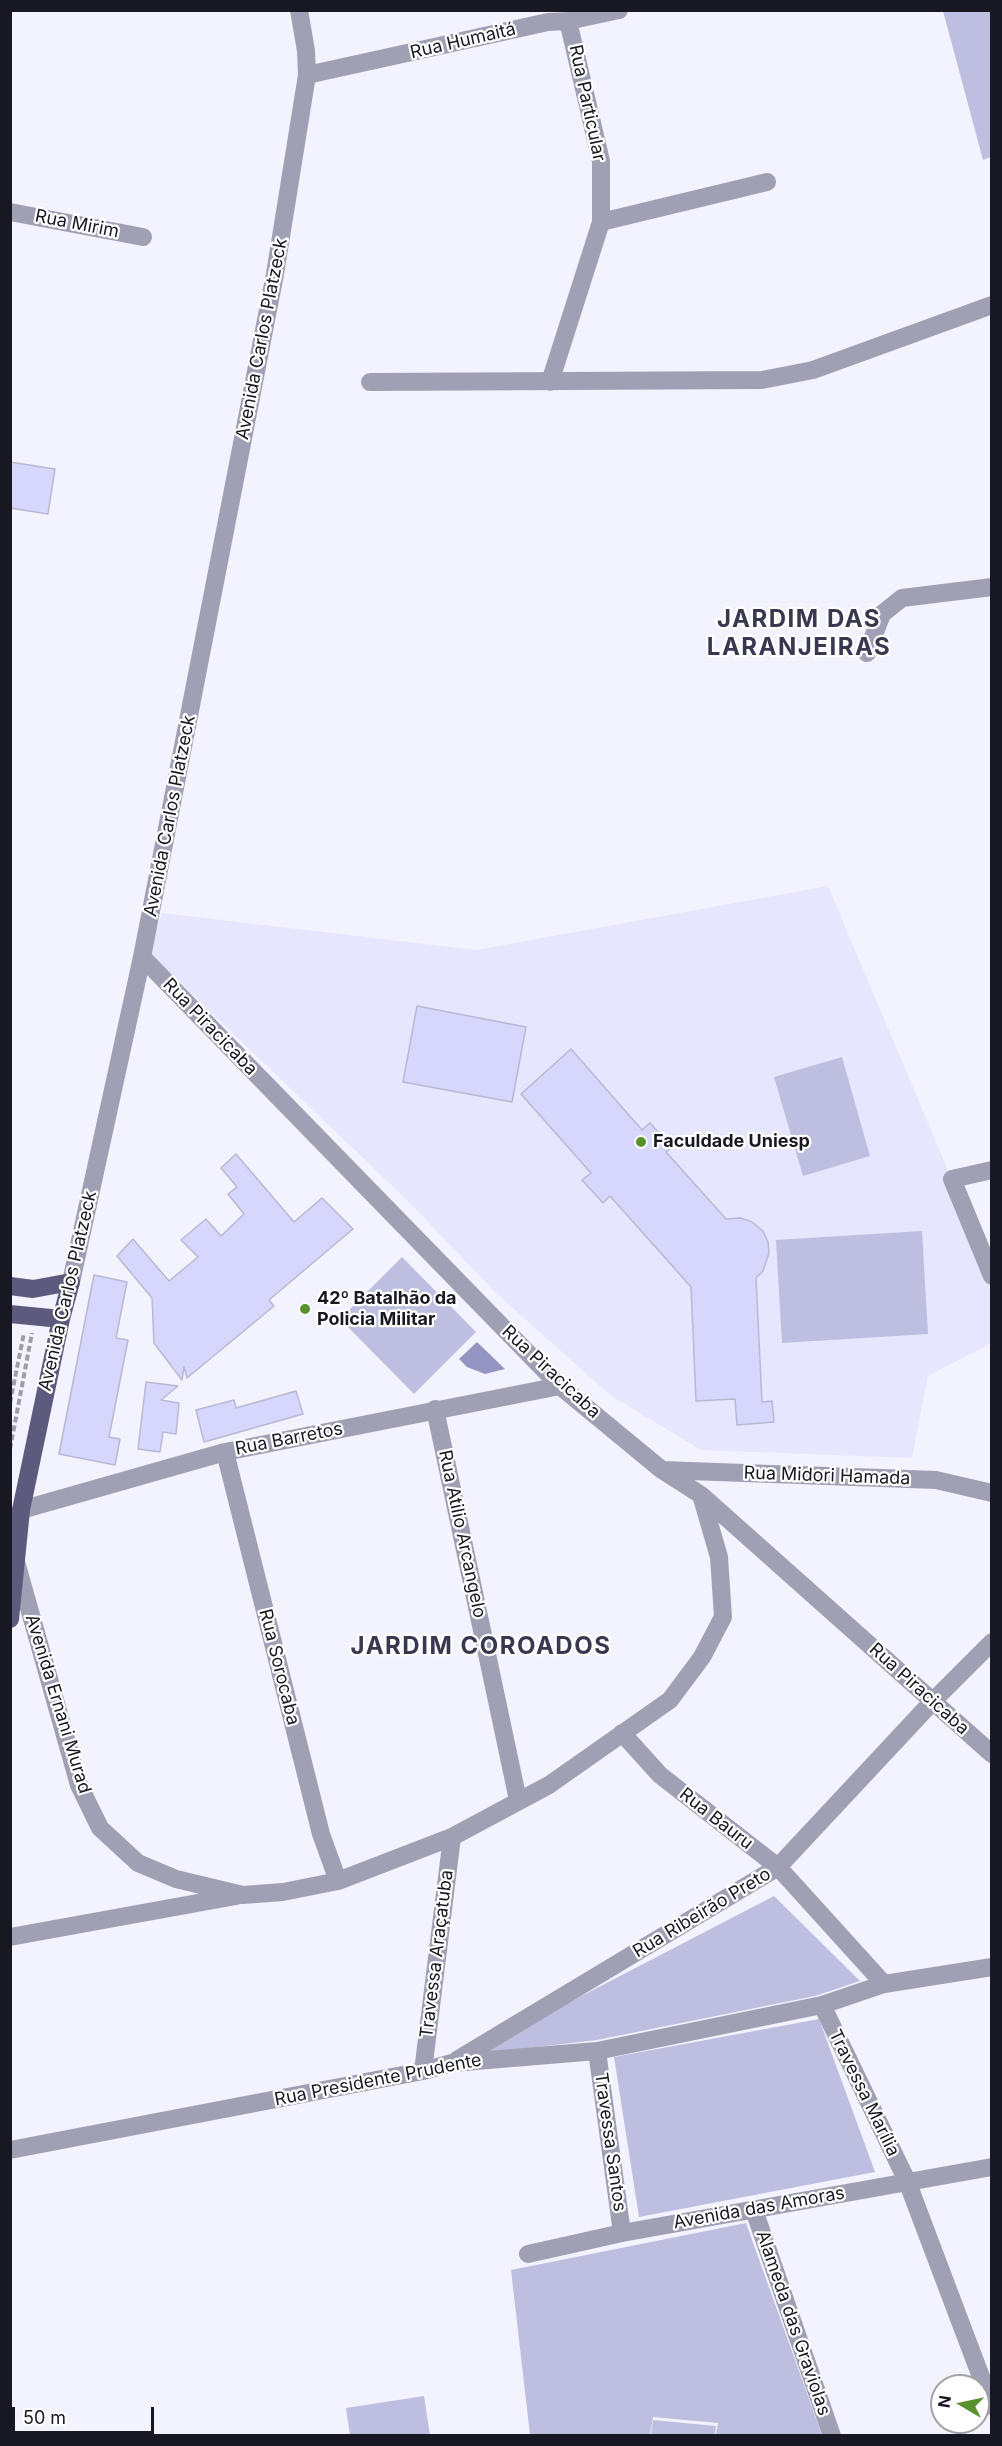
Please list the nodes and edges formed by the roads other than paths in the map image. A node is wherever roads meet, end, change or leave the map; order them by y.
1 (299, 10) edge
2 (619, 10) edge
3 (547, 16) edge
4 (568, 21) junction
5 (308, 75) junction
6 (767, 182) dead end
7 (10, 212) edge
8 (601, 222) junction
9 (143, 237) dead end
10 (992, 305) edge
11 (370, 382) dead end
12 (550, 382) junction
13 (992, 587) edge
14 (867, 653) dead end
15 (142, 957) junction
16 (992, 1170) edge
17 (992, 1276) edge
18 (71, 1282) junction
19 (10, 1286) edge
20 (10, 1314) edge
21 (61, 1319) junction
22 (560, 1386) junction
23 (435, 1409) junction
24 (225, 1452) junction
25 (662, 1470) junction
26 (992, 1493) edge
27 (701, 1496) junction
28 (21, 1510) junction
29 (16, 1561) junction
30 (10, 1618) edge
31 (992, 1642) edge
32 (933, 1701) junction
33 (622, 1733) junction
34 (992, 1754) edge
35 (518, 1800) junction
36 (452, 1837) junction
37 (778, 1867) junction
38 (338, 1881) junction
39 (243, 1895) junction
40 (10, 1937) edge
41 (992, 1967) edge
42 (884, 1984) junction
43 (822, 2005) junction
44 (597, 2051) junction
45 (452, 2063) junction
46 (423, 2071) junction
47 (10, 2150) edge
48 (992, 2167) edge
49 (907, 2181) junction
50 (754, 2210) junction
51 (622, 2233) junction
52 (528, 2254) dead end
53 (992, 2406) edge
54 (832, 2436) edge

1 - 5 street, Avenida Carlos Platzeck
2 - 4 street, Rua Humaitá
3 - 4 street, Rua Humaitá
3 - 5 street, Rua Humaitá
4 - 8 street, Rua Particular
5 - 15 street, Avenida Carlos Platzeck
6 - 8 street
7 - 9 street, Rua Mirim
8 - 12 street, Rua Particular
10 - 12 street
11 - 12 street
13 - 14 street
15 - 18 street, Avenida Carlos Platzeck
15 - 22 street, Rua Piracicaba
16 - 17 street
18 - 19 main road
18 - 21 main road, Avenida Carlos Platzeck
20 - 21 main road
21 - 28 main road, Avenida Carlos Platzeck
22 - 23 street, Rua Barretos
22 - 25 street, Rua Piracicaba
23 - 24 street, Rua Barretos
23 - 35 street, Rua Atilio Arcangelo
24 - 28 street, Rua Barretos
24 - 38 street, Rua Sorocaba
25 - 26 street, Rua Midori Hamada
25 - 27 street, Rua Piracicaba
27 - 32 street, Rua Piracicaba
27 - 33 street, Avenida Ernani Murad
28 - 29 main road, Avenida Carlos Platzeck
29 - 30 main road, Avenida Carlos Platzeck
29 - 39 street, Avenida Ernani Murad
31 - 32 street, Rua Ribeirão Preto
32 - 34 street, Rua Piracicaba
32 - 37 street, Rua Ribeirão Preto
33 - 35 street, Avenida Ernani Murad
33 - 37 street, Rua Bauru
35 - 36 street, Avenida Ernani Murad
36 - 38 street, Avenida Ernani Murad
36 - 46 street, Travessa Araçatuba
37 - 42 street, Rua Bauru
37 - 45 street, Rua Ribeirão Preto
38 - 39 street, Avenida Ernani Murad
39 - 40 street, Avenida Ernani Murad
41 - 42 street, Rua Presidente Prudente
42 - 43 street, Rua Presidente Prudente
43 - 44 street, Rua Presidente Prudente
43 - 49 street, Travessa Marília
44 - 45 street, Rua Presidente Prudente
44 - 51 street, Travessa Santos
45 - 46 street, Rua Presidente Prudente
46 - 47 street, Rua Presidente Prudente
48 - 49 street, Avenida das Amoras
49 - 50 street, Avenida das Amoras
49 - 53 street, Travessa Marília
50 - 51 street, Avenida das Amoras
50 - 54 street, Alameda das Graviolas
51 - 52 street, Avenida das Amoras

